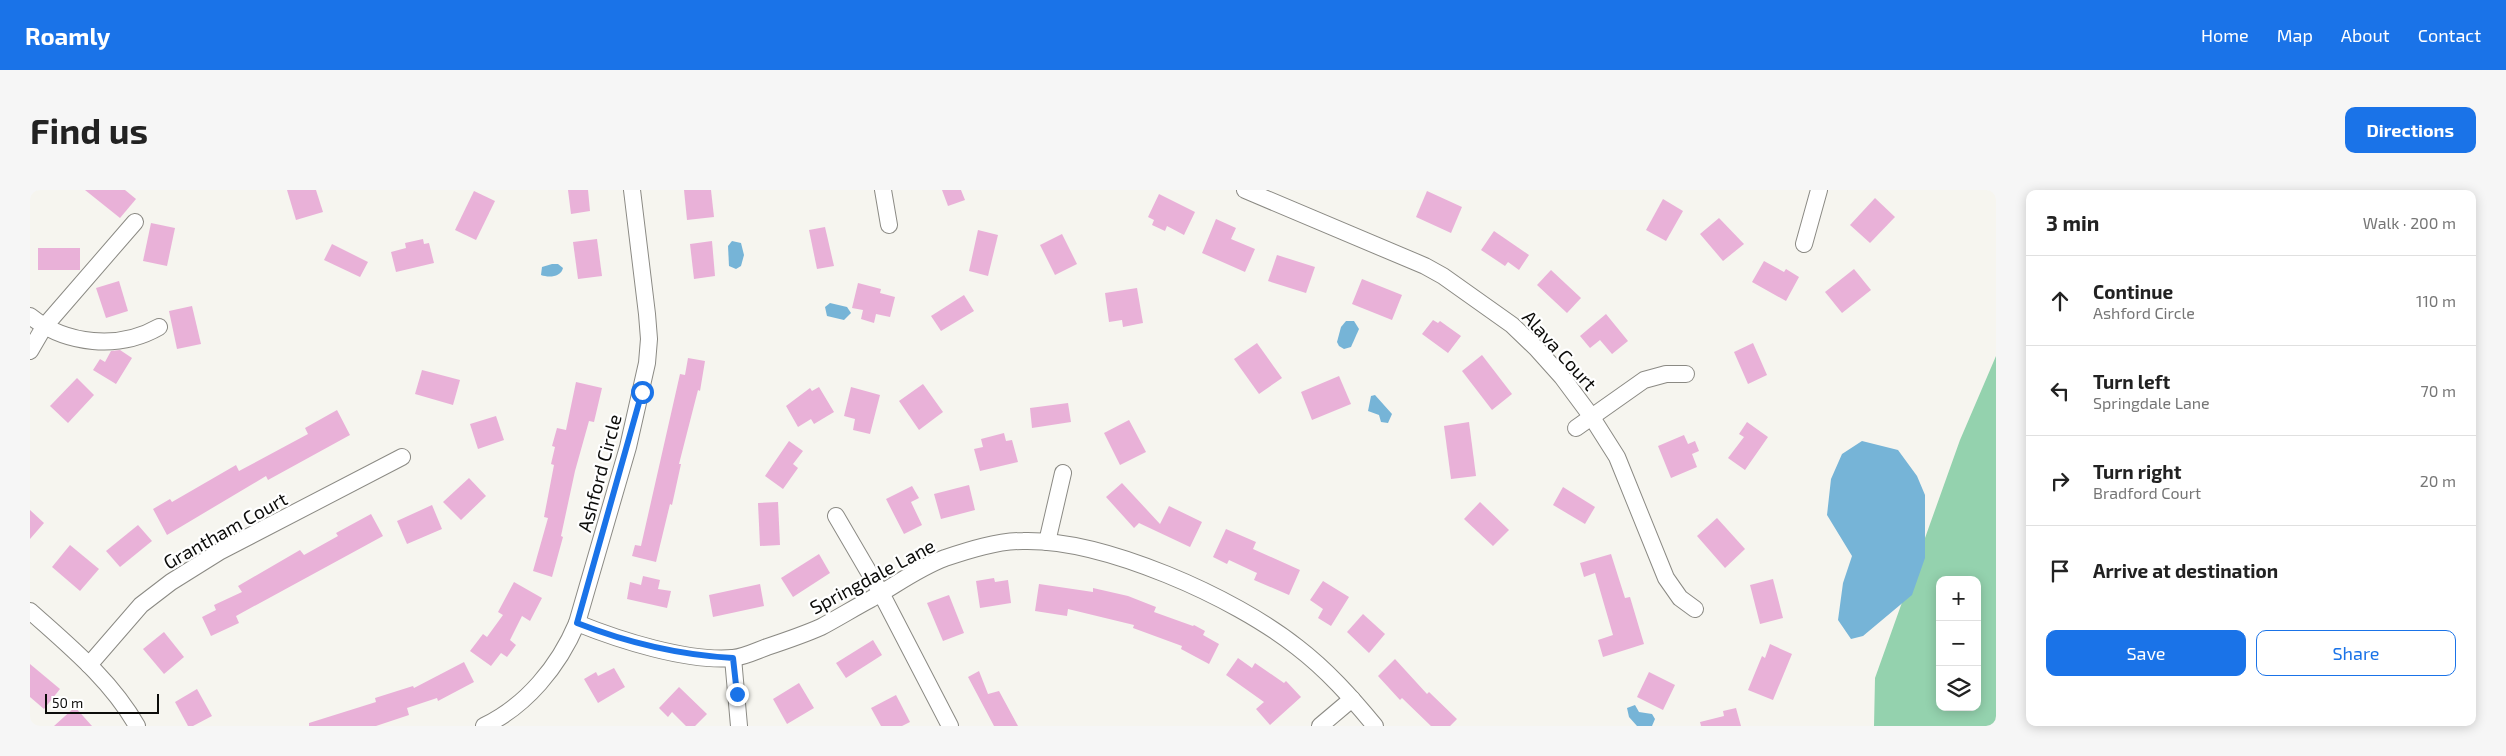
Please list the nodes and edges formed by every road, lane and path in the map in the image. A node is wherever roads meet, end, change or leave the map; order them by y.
1 (632, 190) edge
2 (883, 190) edge
3 (1245, 190) edge
4 (1819, 190) edge
5 (135, 222) dead end
6 (889, 226) dead end
7 (1804, 244) dead end
8 (30, 316) edge
9 (44, 327) junction
10 (159, 327) dead end
11 (30, 351) edge
12 (1686, 374) dead end
13 (1591, 416) junction
14 (1576, 428) dead end
15 (402, 458) dead end
16 (1064, 473) dead end
17 (836, 516) dead end
18 (1048, 542) junction
19 (881, 594) junction
20 (1695, 609) dead end
21 (30, 611) edge
22 (577, 623) junction
23 (733, 658) junction
24 (89, 665) junction
25 (1352, 699) junction
26 (137, 726) edge
27 (484, 726) edge
28 (739, 726) edge
29 (950, 726) edge
30 (1320, 726) edge
31 (1375, 726) edge

1 - 22 street, Ashford Circle
2 - 6 street
3 - 13 street, Alava Court
4 - 7 street
5 - 9 street
8 - 9 street
9 - 10 street
9 - 11 street
12 - 13 street
13 - 14 street
13 - 20 street, Alava Court
15 - 24 street, Grantham Court
16 - 18 street
17 - 19 street
18 - 19 street, Springdale Lane
18 - 25 street, Springdale Lane
19 - 23 street, Springdale Lane
19 - 29 street
21 - 24 street
22 - 23 street, Springdale Lane
22 - 27 street, Ashford Circle
23 - 28 street
24 - 26 street
25 - 30 street
25 - 31 street, Springdale Lane

